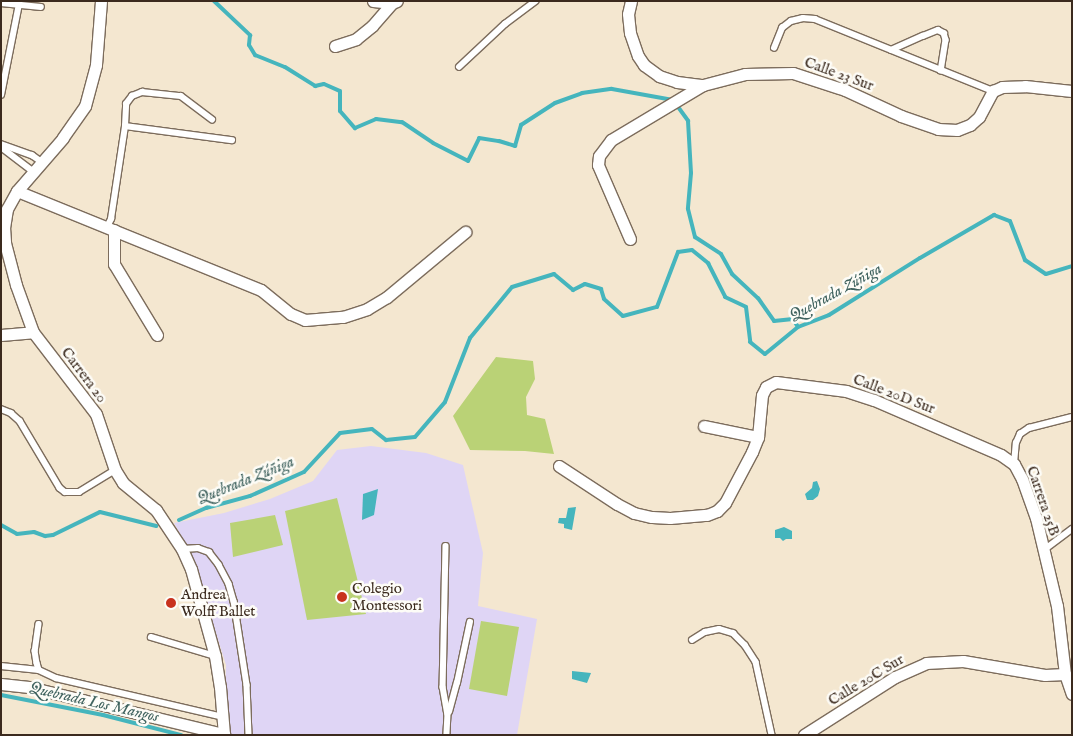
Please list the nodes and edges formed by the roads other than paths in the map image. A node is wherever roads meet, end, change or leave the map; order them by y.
1 (101, 1) edge
2 (373, 1) edge
3 (535, 1) edge
4 (630, 1) edge
5 (395, 2) edge
6 (1, 3) edge
7 (19, 4) junction
8 (40, 7) dead end
9 (335, 46) dead end
10 (774, 48) dead end
11 (891, 50) junction
12 (459, 67) dead end
13 (940, 71) junction
14 (704, 85) junction
15 (993, 91) junction
16 (1072, 91) edge
17 (1, 95) edge
18 (212, 119) dead end
19 (125, 126) junction
20 (232, 140) dead end
21 (1, 146) edge
22 (42, 162) junction
23 (34, 172) junction
24 (16, 191) junction
25 (111, 229) junction
26 (465, 232) dead end
27 (630, 239) dead end
28 (33, 332) junction
29 (1, 335) edge
30 (157, 335) dead end
31 (1, 409) edge
32 (1072, 417) edge
33 (704, 426) dead end
34 (758, 437) junction
35 (1014, 464) junction
36 (559, 466) dead end
37 (114, 470) junction
38 (1072, 529) edge
39 (446, 546) dead end
40 (182, 549) junction
41 (1044, 550) junction
42 (470, 622) dead end
43 (40, 624) dead end
44 (151, 637) dead end
45 (692, 640) dead end
46 (215, 656) junction
47 (1, 666) edge
48 (39, 670) junction
49 (1065, 674) junction
50 (1, 684) edge
51 (1072, 694) edge
52 (448, 714) junction
53 (223, 717) junction
54 (224, 734) edge
55 (249, 735) edge
56 (447, 735) edge
57 (772, 735) edge
58 (804, 735) edge

1 - 22 street, Carrera 20
2 - 5 street
3 - 12 lane
4 - 14 street, Calle 23 Sur
5 - 9 street
6 - 7 lane
7 - 8 lane
7 - 17 lane
10 - 11 lane
11 - 13 lane
11 - 13 lane
13 - 15 lane
14 - 15 street, Calle 23 Sur
14 - 27 street
15 - 16 street
18 - 19 lane
19 - 20 lane
19 - 25 lane
21 - 22 lane
21 - 23 lane
22 - 23 street, Carrera 20
23 - 24 street, Carrera 20
24 - 25 street
24 - 28 street, Carrera 20
25 - 26 street
25 - 30 street
28 - 29 street
28 - 37 street, Carrera 20
31 - 37 lane
32 - 35 lane
33 - 34 street
34 - 35 street, Calle 20D Sur
34 - 36 street, Calle 20D Sur
35 - 41 street, Carrera 25B
37 - 40 street, Carrera 20
38 - 41 lane
39 - 52 lane
40 - 46 street, Carrera 20
40 - 55 lane
41 - 49 street, Carrera 25B
42 - 52 lane
43 - 48 lane
44 - 46 lane
45 - 57 lane
46 - 53 street, Carrera 20
47 - 48 lane
48 - 53 lane
49 - 51 street, Carrera 25B
49 - 58 street, Calle 20C Sur
50 - 54 street
52 - 56 lane
53 - 54 street, Carrera 20

